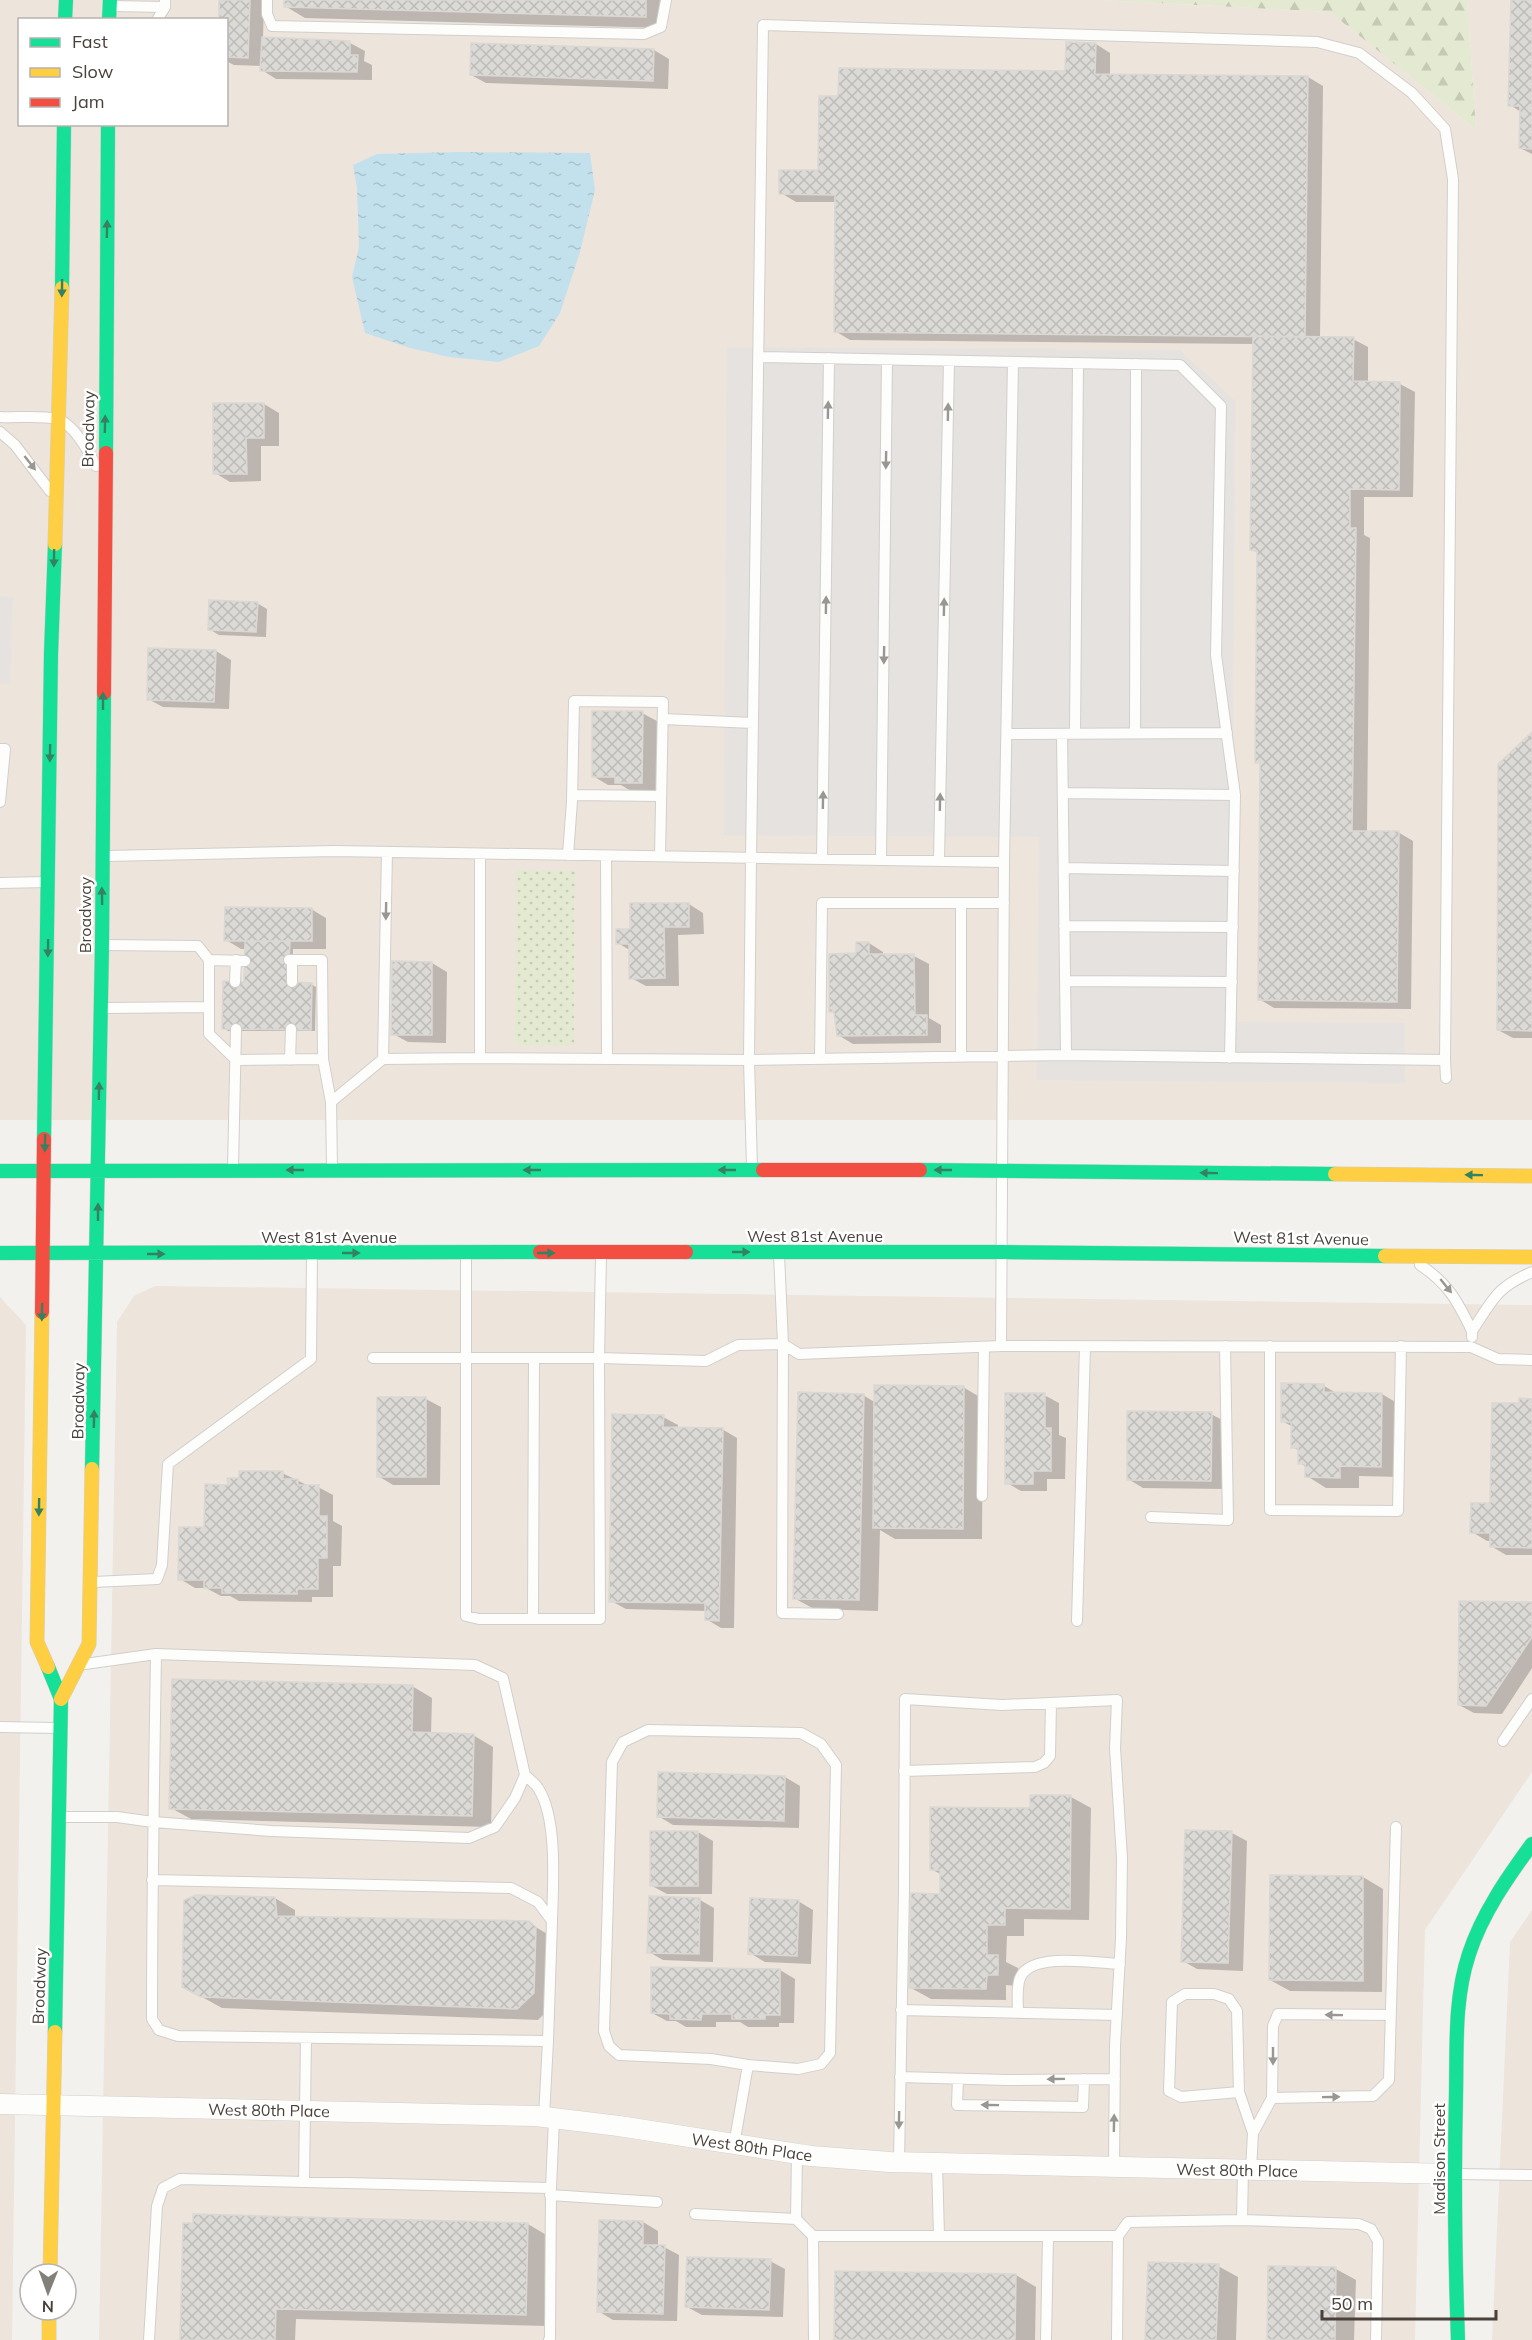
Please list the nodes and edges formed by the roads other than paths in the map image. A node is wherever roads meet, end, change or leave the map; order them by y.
1 (66, 0) edge
2 (267, 0) edge
3 (666, 0) edge
4 (165, 4) edge
5 (110, 9) edge
6 (65, 18) edge
7 (158, 18) edge
8 (64, 126) edge
9 (108, 126) edge
10 (758, 357) junction
11 (829, 358) junction
12 (887, 360) junction
13 (949, 361) junction
14 (1013, 362) junction
15 (1078, 363) junction
16 (1136, 364) junction
17 (0, 417) edge
18 (59, 419) junction
19 (0, 432) edge
20 (104, 482) junction
21 (56, 499) junction
22 (663, 719) junction
23 (753, 723) junction
24 (1227, 733) junction
25 (1006, 734) junction
26 (1062, 734) junction
27 (1075, 734) junction
28 (1136, 734) junction
29 (0, 749) edge
30 (1063, 793) junction
31 (572, 795) junction
32 (1235, 795) junction
33 (661, 796) junction
34 (0, 802) edge
35 (387, 852) junction
36 (480, 854) junction
37 (568, 855) junction
38 (102, 856) junction
39 (606, 856) junction
40 (660, 856) junction
41 (751, 858) junction
42 (822, 859) junction
43 (881, 860) junction
44 (939, 860) junction
45 (1004, 862) junction
46 (1064, 868) junction
47 (1234, 871) junction
48 (49, 882) junction
49 (0, 883) edge
50 (961, 903) junction
51 (1004, 903) junction
52 (1064, 926) junction
53 (1233, 927) junction
54 (102, 945) junction
55 (209, 960) junction
56 (1065, 981) junction
57 (236, 982) dead end
58 (292, 982) dead end
59 (1232, 982) junction
60 (209, 1007) junction
61 (100, 1008) junction
62 (236, 1029) dead end
63 (291, 1029) dead end
64 (1066, 1055) junction
65 (1003, 1056) junction
66 (961, 1057) junction
67 (480, 1058) junction
68 (1230, 1058) junction
69 (323, 1059) junction
70 (383, 1059) junction
71 (607, 1059) junction
72 (819, 1059) junction
73 (236, 1060) junction
74 (290, 1060) junction
75 (749, 1060) junction
76 (1445, 1060) junction
77 (1446, 1078) dead end
78 (331, 1102) junction
79 (45, 1170) junction
80 (98, 1170) junction
81 (233, 1170) junction
82 (332, 1170) junction
83 (752, 1170) junction
84 (1002, 1170) junction
85 (0, 1171) edge
86 (1532, 1176) edge
87 (779, 1252) junction
88 (1002, 1252) junction
89 (0, 1253) edge
90 (466, 1253) junction
91 (601, 1253) junction
92 (43, 1254) junction
93 (98, 1254) junction
94 (312, 1254) junction
95 (1404, 1256) junction
96 (1532, 1257) edge
97 (1532, 1272) edge
98 (1472, 1331) junction
99 (783, 1344) junction
100 (1001, 1346) junction
101 (1225, 1346) junction
102 (1270, 1346) junction
103 (1401, 1346) junction
104 (984, 1347) junction
105 (1085, 1347) junction
106 (1471, 1347) junction
107 (373, 1358) dead end
108 (466, 1358) junction
109 (534, 1358) junction
110 (599, 1358) junction
111 (1532, 1360) edge
112 (982, 1496) dead end
113 (1151, 1517) dead end
114 (90, 1582) junction
115 (838, 1614) dead end
116 (533, 1619) junction
117 (1077, 1622) dead end
118 (156, 1654) junction
119 (79, 1664) junction
120 (61, 1699) junction
121 (1532, 1699) edge
122 (1051, 1703) junction
123 (0, 1727) edge
124 (60, 1728) junction
125 (1503, 1742) dead end
126 (904, 1771) junction
127 (525, 1775) junction
128 (60, 1817) junction
129 (153, 1822) junction
130 (1396, 1827) dead end
131 (1532, 1844) edge
132 (152, 1880) junction
133 (552, 1922) junction
134 (1120, 1964) junction
135 (901, 2010) junction
136 (1018, 2013) junction
137 (1117, 2015) junction
138 (1391, 2016) junction
139 (306, 2038) junction
140 (548, 2041) junction
141 (748, 2065) junction
142 (900, 2077) junction
143 (958, 2079) junction
144 (1084, 2079) junction
145 (1115, 2079) junction
146 (1239, 2092) junction
147 (1272, 2098) junction
148 (0, 2104) edge
149 (52, 2105) junction
150 (305, 2111) junction
151 (549, 2118) junction
152 (1252, 2133) junction
153 (734, 2145) junction
154 (797, 2153) junction
155 (899, 2162) junction
156 (937, 2163) junction
157 (1114, 2167) junction
158 (1247, 2170) junction
159 (1454, 2174) junction
160 (1532, 2175) edge
161 (304, 2182) junction
162 (551, 2191) junction
163 (657, 2202) dead end
164 (695, 2214) dead end
165 (796, 2219) junction
166 (1242, 2220) junction
167 (813, 2236) junction
168 (939, 2236) junction
169 (1048, 2236) junction
170 (1118, 2236) junction
171 (50, 2262) edge
172 (49, 2322) edge
173 (49, 2340) edge
174 (149, 2340) edge
175 (549, 2340) edge
176 (814, 2340) edge
177 (1046, 2340) edge
178 (1117, 2340) edge
179 (1376, 2340) edge
180 (1458, 2340) edge

1 - 6 main road
2 - 3 lane
4 - 5 lane
4 - 7 lane
8 -> 18 main road, Broadway
20 -> 9 main road, Broadway
10 - 11 lane
10 - 23 lane
10 - 76 lane
11 - 12 lane
42 -> 11 lane
12 - 13 lane
12 -> 43 lane
13 - 14 lane
44 -> 13 lane
14 - 15 lane
14 - 25 lane
15 - 16 lane
15 - 27 lane
16 - 24 lane
16 - 28 lane
17 - 18 lane
18 - 20 lane
18 - 21 main road, Broadway
19 -> 21 lane
38 -> 20 main road, Broadway
21 -> 48 main road, Broadway
22 - 23 lane
22 - 31 lane
22 - 33 lane
23 - 41 lane
24 - 28 lane
24 - 32 lane
25 - 26 lane
25 - 45 lane
26 - 27 lane
26 - 30 lane
27 - 28 lane
29 - 34 lane
30 - 32 lane
30 - 46 lane
31 - 33 lane
31 - 37 lane
32 - 47 lane
33 - 40 lane
35 - 36 lane
35 - 38 lane
35 -> 70 lane
36 - 37 lane
36 - 67 lane
37 - 39 lane
54 -> 38 main road, Broadway
39 - 40 lane
39 - 71 lane
40 - 41 lane
41 - 42 lane
41 - 75 lane
42 - 43 lane
43 - 44 lane
44 - 45 lane
45 - 51 lane
46 - 47 lane
46 - 52 lane
47 - 53 lane
48 - 49 lane
48 -> 79 main road, Broadway
50 - 51 lane
50 - 66 lane
50 - 72 lane
51 - 65 lane
52 - 53 lane
52 - 56 lane
53 - 59 lane
54 - 55 lane
54 - 61 main road, Broadway
55 - 57 lane
55 - 60 lane
56 - 59 lane
56 - 64 lane
58 - 69 lane
59 - 68 lane
60 - 61 lane
60 - 73 lane
80 -> 61 main road, Broadway
62 - 73 lane
63 - 74 lane
64 - 65 lane
64 - 68 lane
65 - 66 lane
65 - 84 lane
66 - 72 lane
67 - 70 lane
67 - 71 lane
68 - 76 lane
69 - 74 lane
69 - 78 lane
70 - 78 lane
71 - 75 lane
72 - 75 lane
73 - 74 lane
73 - 81 lane
75 - 83 lane
76 - 77 lane
78 - 82 lane
79 - 80 main road
79 - 85 main road
79 - 92 main road, Broadway
80 - 81 main road
93 -> 80 main road, Broadway
82 -> 81 main road
83 -> 82 main road
84 -> 83 main road
86 -> 84 main road
84 - 88 lane
87 - 88 main road, West 81st Avenue
91 -> 87 main road, West 81st Avenue
87 - 99 lane
88 - 95 main road, West 81st Avenue
88 - 100 lane
89 - 92 main road, West 81st Avenue
90 -> 91 main road, West 81st Avenue
94 -> 90 main road, West 81st Avenue
90 - 108 lane
91 - 110 lane
92 - 93 main road, West 81st Avenue
92 -> 120 main road, Broadway
93 -> 94 main road, West 81st Avenue
114 -> 93 main road, Broadway
94 - 114 lane
95 - 96 main road, West 81st Avenue
95 -> 98 lane
97 - 98 lane
98 - 106 lane
99 - 104 lane
99 - 110 lane
99 - 115 lane
100 - 104 lane
100 - 105 lane
101 - 102 lane
101 - 105 lane
101 - 113 lane
102 - 103 lane
102 - 103 lane
103 - 106 lane
104 - 112 lane
105 - 117 lane
106 - 111 lane
107 - 108 lane
108 - 109 lane
108 - 116 lane
109 - 110 lane
109 - 116 lane
110 - 116 lane
114 - 119 main road, Broadway
118 - 119 lane
118 - 127 lane
118 - 129 lane
119 - 120 main road, Broadway
120 - 124 main road, Broadway
121 - 125 lane
122 - 126 lane
122 - 126 lane
122 - 134 lane
123 - 124 lane
124 - 128 main road, Broadway
126 - 135 lane
127 - 129 lane
127 - 133 lane
128 - 129 lane
128 - 149 main road, Broadway
129 - 132 lane
130 - 138 lane
131 - 159 main road, Madison Street
132 - 133 lane
132 - 139 lane
133 - 140 lane
134 - 136 lane
134 - 137 lane
135 - 136 lane
135 - 142 lane
136 - 137 lane
137 - 145 lane
147 -> 138 lane
138 -> 147 lane
139 - 140 lane
139 - 150 lane
140 - 151 lane
141 - 141 lane
141 - 153 lane
142 - 143 lane
142 -> 155 lane
144 -> 143 lane
144 -> 143 lane
144 - 145 lane
157 -> 145 lane
146 - 146 lane
146 - 152 lane
147 - 152 lane
148 - 149 street, West 80th Place
149 - 150 street, West 80th Place
149 - 171 main road, Broadway
150 - 151 street, West 80th Place
150 - 161 lane
151 - 153 street, West 80th Place
151 - 162 lane
152 - 158 lane
153 - 154 street, West 80th Place
154 - 155 street, West 80th Place
154 - 165 lane
155 - 156 street, West 80th Place
156 - 157 street, West 80th Place
156 - 168 lane
157 - 158 street, West 80th Place
158 - 159 street, West 80th Place
158 - 166 lane
159 - 160 lane
159 - 180 main road, Madison Street
161 - 162 lane
161 - 174 lane
162 - 163 lane
162 - 175 lane
164 - 165 lane
165 - 167 lane
166 - 170 lane
166 - 179 lane
167 - 168 lane
167 - 176 lane
168 - 169 lane
169 - 170 lane
169 - 177 lane
170 - 178 lane
172 - 173 main road

